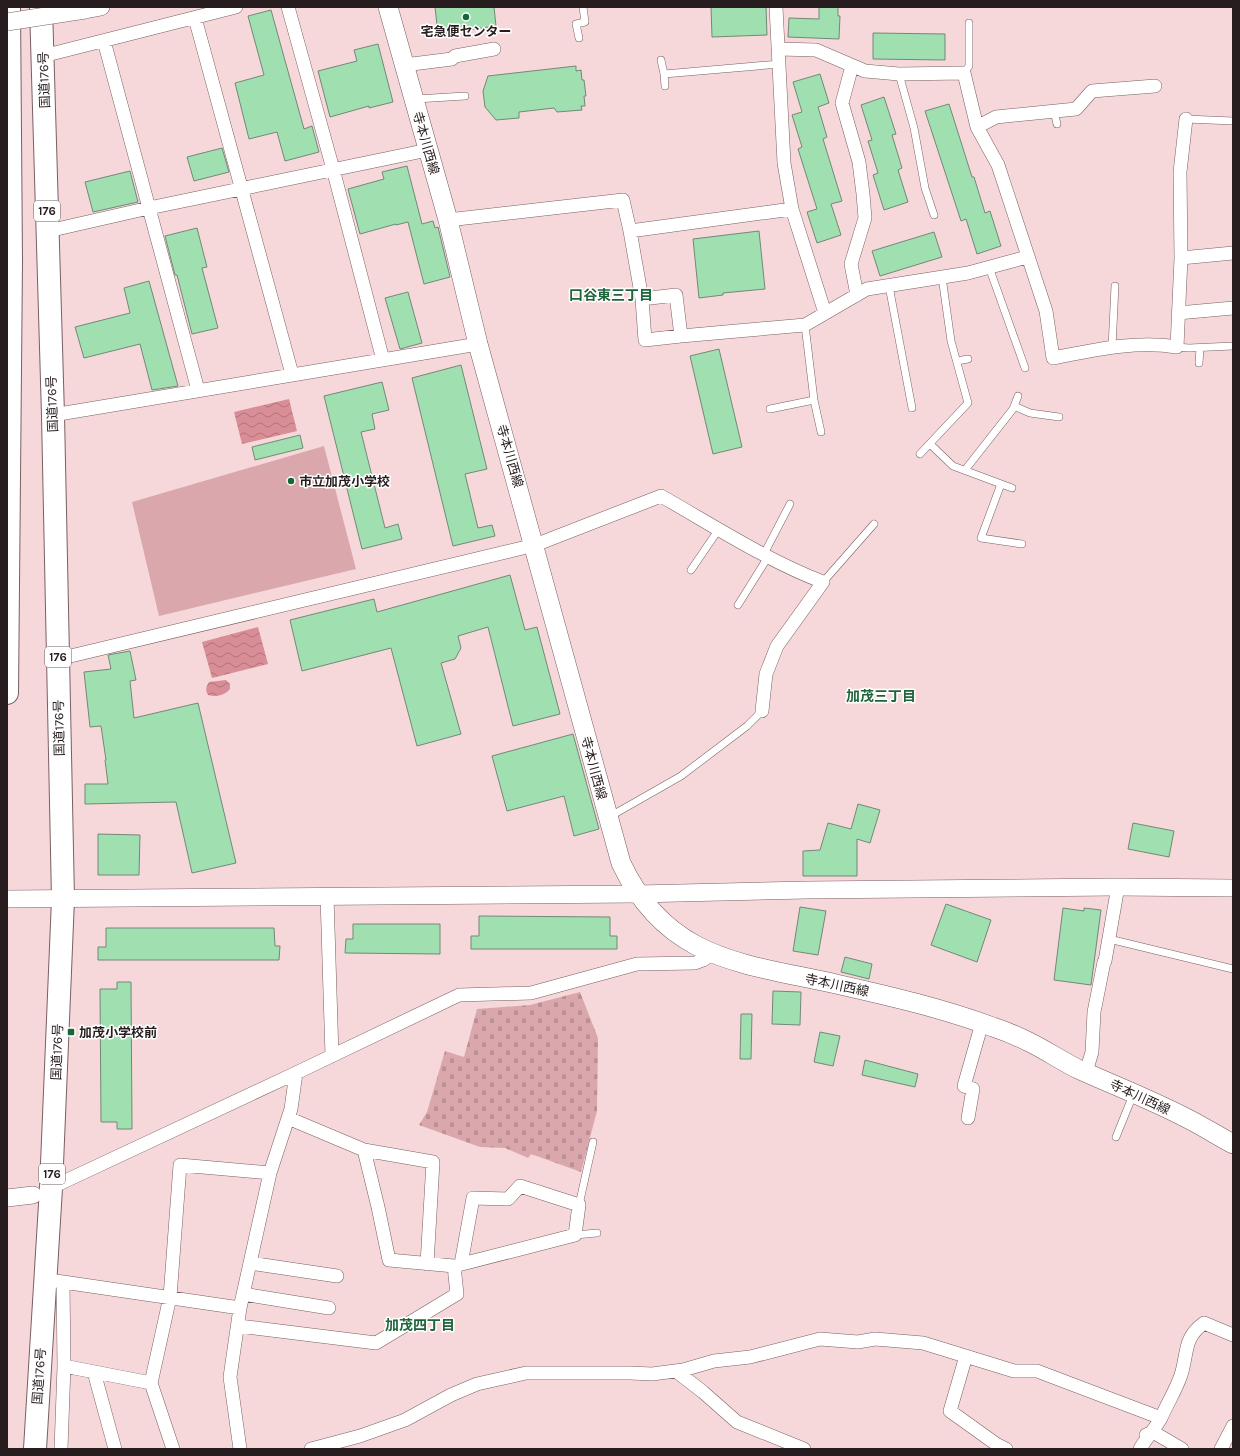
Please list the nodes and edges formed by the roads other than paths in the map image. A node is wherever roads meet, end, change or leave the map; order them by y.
1 (10, 7) edge
2 (41, 7) edge
3 (236, 7) edge
4 (288, 7) edge
5 (388, 7) edge
6 (583, 7) edge
7 (776, 7) edge
8 (93, 8) edge
9 (195, 18) junction
10 (7, 22) edge
11 (969, 23) dead end
12 (579, 38) dead end
13 (104, 41) junction
14 (779, 48) junction
15 (494, 49) dead end
16 (43, 56) junction
17 (661, 60) dead end
18 (780, 64) junction
19 (404, 65) junction
20 (852, 66) junction
21 (964, 73) junction
22 (664, 74) junction
23 (899, 74) junction
24 (665, 86) dead end
25 (1155, 86) dead end
26 (466, 96) dead end
27 (414, 100) junction
28 (1054, 111) junction
29 (1186, 119) joint
30 (1233, 121) edge
31 (1057, 124) dead end
32 (977, 127) junction
33 (428, 150) junction
34 (333, 169) junction
35 (242, 189) junction
36 (149, 208) junction
37 (792, 209) junction
38 (934, 215) dead end
39 (448, 220) junction
40 (48, 231) junction
41 (630, 231) junction
42 (1233, 254) edge
43 (1027, 257) junction
44 (1181, 258) junction
45 (989, 267) junction
46 (942, 277) junction
47 (889, 286) junction
48 (1115, 286) dead end
49 (857, 295) junction
50 (642, 299) junction
51 (1233, 308) edge
52 (826, 313) junction
53 (1178, 313) junction
54 (805, 325) junction
55 (681, 336) junction
56 (478, 344) junction
57 (1233, 346) edge
58 (1112, 347) junction
59 (1177, 347) junction
60 (1200, 348) junction
61 (968, 358) dead end
62 (383, 360) junction
63 (957, 361) junction
64 (1199, 363) dead end
65 (1025, 368) dead end
66 (292, 374) junction
67 (198, 390) junction
68 (1018, 396) dead end
69 (814, 400) junction
70 (1014, 406) junction
71 (912, 408) dead end
72 (770, 409) dead end
73 (53, 415) junction
74 (1059, 417) dead end
75 (821, 432) dead end
76 (930, 444) junction
77 (920, 454) dead end
78 (965, 470) junction
79 (1001, 484) junction
80 (1012, 488) dead end
81 (790, 504) dead end
82 (874, 524) dead end
83 (719, 529) junction
84 (1022, 544) dead end
85 (534, 545) junction
86 (766, 555) junction
87 (691, 570) dead end
88 (823, 582) junction
89 (738, 605) dead end
90 (58, 658) junction
91 (7, 693) edge
92 (762, 711) joint
93 (608, 818) junction
94 (1115, 887) junction
95 (1233, 888) edge
96 (638, 894) junction
97 (327, 896) junction
98 (7, 899) edge
99 (53, 899) junction
100 (1109, 939) junction
101 (712, 954) junction
102 (1217, 965) junction
103 (1233, 969) edge
104 (1216, 973) dead end
105 (982, 1023) junction
106 (332, 1056) junction
107 (1086, 1072) junction
108 (296, 1074) junction
109 (1134, 1093) junction
110 (288, 1118) junction
111 (968, 1118) dead end
112 (1116, 1137) dead end
113 (593, 1142) dead end
114 (1233, 1144) edge
115 (364, 1150) junction
116 (270, 1173) junction
117 (42, 1192) junction
118 (7, 1198) edge
119 (579, 1205) junction
120 (597, 1233) dead end
121 (575, 1235) junction
122 (250, 1262) junction
123 (427, 1264) junction
124 (457, 1265) junction
125 (337, 1276) dead end
126 (54, 1281) junction
127 (244, 1294) junction
128 (170, 1297) junction
129 (240, 1308) junction
130 (329, 1308) dead end
131 (238, 1326) junction
132 (1233, 1335) edge
133 (966, 1356) junction
134 (64, 1366) junction
135 (676, 1371) junction
136 (94, 1372) junction
137 (151, 1383) junction
138 (1161, 1418) junction
139 (1233, 1426) edge
140 (1153, 1432) junction
141 (35, 1449) edge
142 (61, 1449) edge
143 (115, 1449) edge
144 (173, 1449) edge
145 (240, 1449) edge
146 (311, 1449) edge
147 (804, 1449) edge
148 (1006, 1449) edge
149 (1132, 1449) edge
150 (1140, 1449) edge
151 (1182, 1449) edge
152 (1220, 1449) edge

1 - 91 highway
2 - 16 highway, 国道176号 / 176
3 - 9 street
4 - 34 street
5 - 19 main road, 寺本川西線
6 - 12 lane
7 - 14 street
8 - 10 street, bridge
9 - 13 street
9 - 35 street
11 - 21 lane
13 - 16 street
13 - 36 street
14 - 18 street
14 - 20 street
15 - 19 street
16 - 40 highway, 国道176号 / 176
17 - 22 lane
18 - 22 lane
18 - 37 street
19 - 27 main road, 寺本川西線
20 - 23 street
20 - 49 street
21 - 23 street
21 - 32 street
22 - 24 lane
23 - 38 lane
25 - 28 street
26 - 27 lane
27 - 33 main road, 寺本川西線
28 - 31 lane
28 - 32 street
29 - 30 lane
29 - 44 street
32 - 43 street
33 - 34 street
33 - 39 main road, 寺本川西線
34 - 35 street
34 - 62 street
35 - 36 street
35 - 66 street
36 - 40 street
36 - 67 street
37 - 41 street
37 - 52 street
39 - 41 street
39 - 56 main road, 寺本川西線
40 - 73 highway, 国道176号 / 176
41 - 50 street
42 - 44 street
43 - 45 street
43 - 58 street
44 - 53 street
45 - 46 street
45 - 65 lane
46 - 47 street
46 - 63 lane
47 - 49 street
47 - 71 lane
48 - 58 lane
49 - 52 street
50 - 55 street
50 - 55 street
51 - 53 street
52 - 54 street
53 - 59 street
54 - 55 street
54 - 69 lane
56 - 62 street
56 - 85 main road, 寺本川西線
57 - 60 lane
58 - 59 street
59 - 60 lane
60 - 64 lane
61 - 63 lane
62 - 66 street
63 - 76 lane
66 - 67 street
67 - 73 street
68 - 70 lane
69 - 72 lane
69 - 75 lane
70 - 74 lane
70 - 78 lane
73 - 90 highway, 国道176号 / 176
76 - 77 lane
76 - 78 lane
78 - 79 lane
79 - 80 lane
79 - 84 lane
81 - 86 lane
82 - 88 lane
83 - 85 street
83 - 86 street
83 - 87 lane
85 - 90 street
85 - 93 main road, 寺本川西線
86 - 88 street
86 - 89 lane
88 - 92 street
90 - 99 highway, 国道176号 / 176
92 - 93 lane
93 - 96 main road, 寺本川西線
94 - 95 street
94 - 96 street
94 - 100 street
96 - 97 street
96 - 101 main road, 寺本川西線
97 - 99 street
97 - 106 street
98 - 99 street
99 - 117 highway, 国道176号 / 176
100 - 102 lane
100 - 107 street
101 - 105 main road, 寺本川西線
101 - 106 street
102 - 103 lane
102 - 104 lane
105 - 107 main road, 寺本川西線
105 - 111 street
106 - 108 street
107 - 109 main road, 寺本川西線
108 - 110 street
108 - 117 street
109 - 112 lane
109 - 114 main road, 寺本川西線
110 - 115 street
110 - 116 street
113 - 119 lane
115 - 123 street
115 - 123 street
116 - 122 street
116 - 128 street
117 - 118 street
117 - 126 highway, 国道176号 / 176
119 - 121 street
119 - 124 street
120 - 121 lane
121 - 124 street
122 - 125 street
122 - 127 street
123 - 124 street
124 - 131 street
126 - 128 street
126 - 134 street
126 - 141 highway, 国道176号 / 176
127 - 129 street
127 - 130 street
128 - 129 street
128 - 137 street
129 - 131 street
131 - 145 street
132 - 138 street
133 - 135 street
133 - 138 street
133 - 148 street
134 - 136 street
134 - 142 street
135 - 146 street
135 - 147 street
136 - 137 street
136 - 143 street
137 - 144 street
138 - 140 street
139 - 152 street
140 - 149 street
140 - 150 street
140 - 151 street

